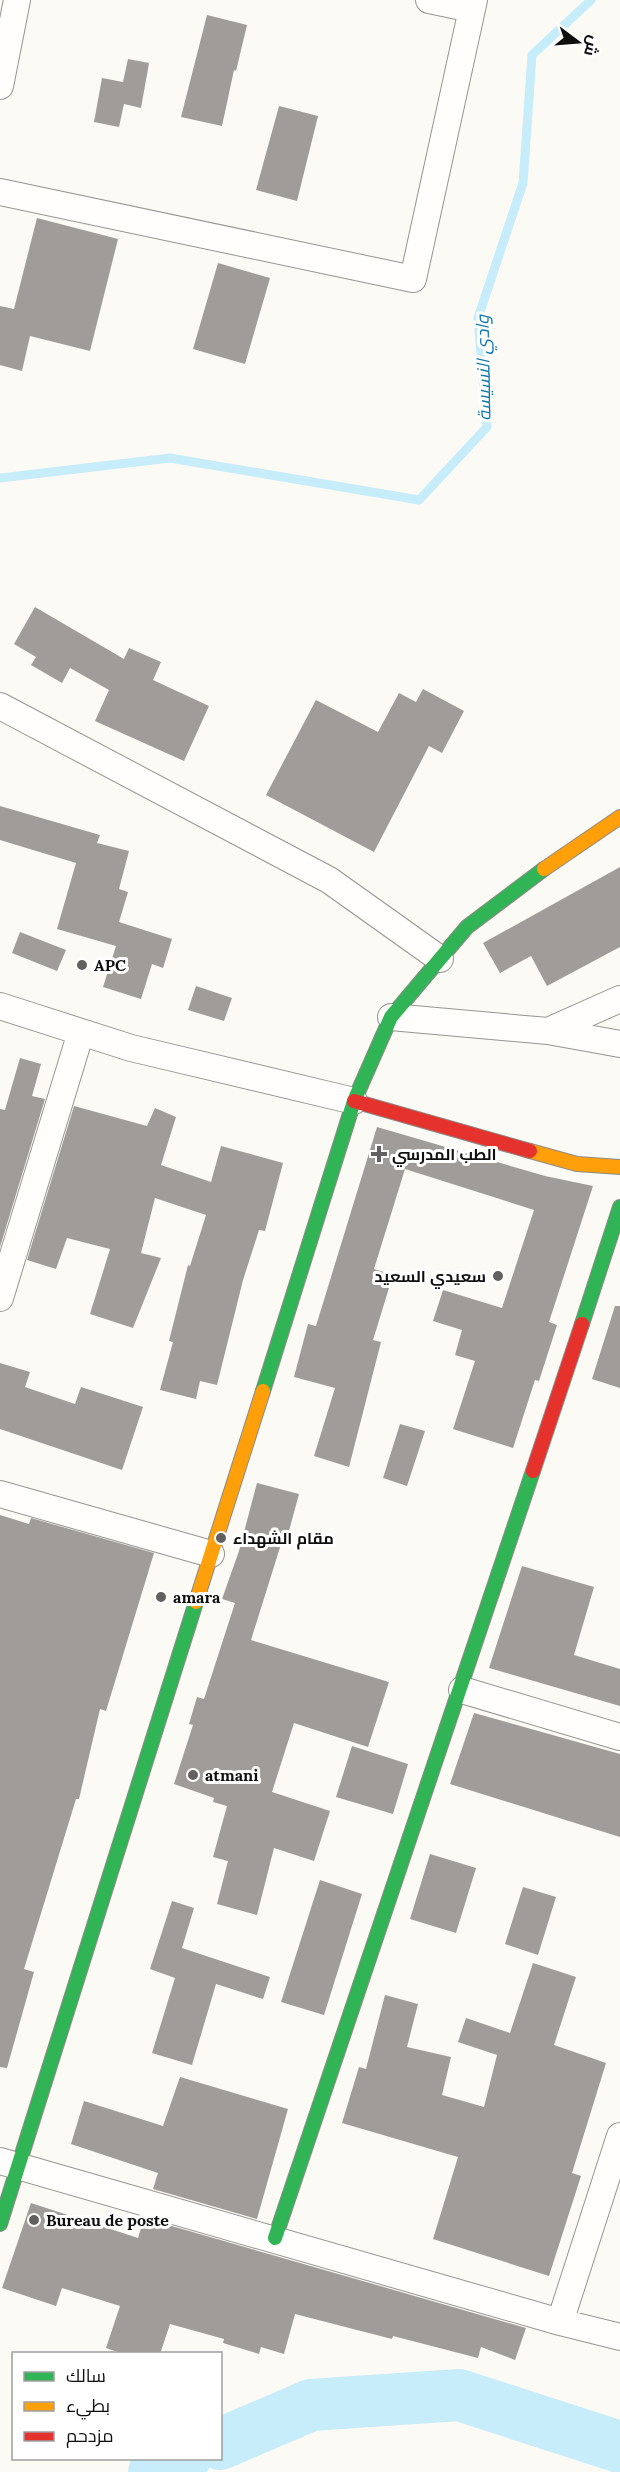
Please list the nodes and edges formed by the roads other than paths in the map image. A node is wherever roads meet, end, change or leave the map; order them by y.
1 (17, 0) edge
2 (429, 0) edge
3 (473, 4) edge
4 (0, 86) edge
5 (0, 192) edge
6 (0, 706) edge
7 (620, 817) edge
8 (440, 959) junction
9 (620, 999) edge
10 (0, 1006) edge
11 (391, 1017) junction
12 (548, 1031) junction
13 (81, 1032) junction
14 (620, 1044) edge
15 (354, 1101) junction
16 (620, 1167) edge
17 (620, 1208) edge
18 (0, 1298) edge
19 (0, 1494) edge
20 (211, 1554) junction
21 (462, 1690) junction
22 (620, 1737) edge
23 (620, 2136) edge
24 (9, 2164) edge
25 (0, 2224) edge
26 (275, 2238) junction
27 (560, 2322) junction
28 (620, 2337) edge

1 - 4 street
2 - 3 street
3 - 5 street
6 - 8 street
7 - 8 main road
8 - 11 main road
9 - 12 street
10 - 13 street
11 - 12 street
11 - 15 main road
12 - 14 street
13 - 15 street
13 - 18 street
15 - 16 main road
15 - 20 main road
17 - 21 main road
19 - 20 street
20 - 24 main road
21 - 22 street
21 - 26 main road
23 - 27 street
24 - 25 main road
24 - 26 street
26 - 27 street
27 - 28 street

